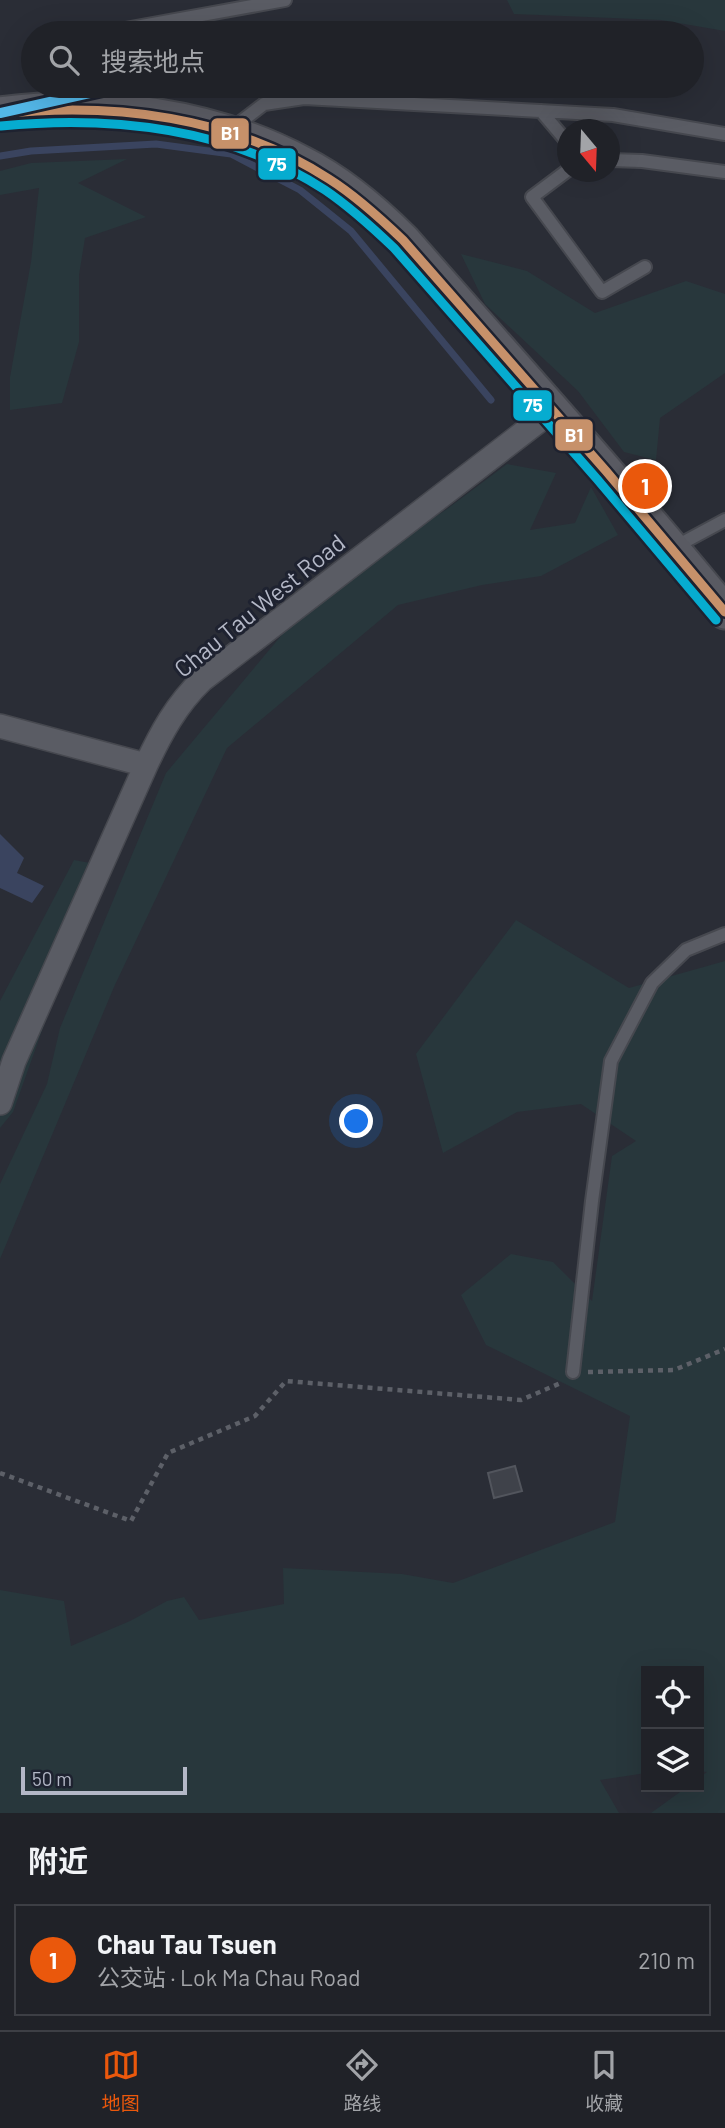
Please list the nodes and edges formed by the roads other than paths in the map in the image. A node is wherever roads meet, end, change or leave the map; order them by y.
1 (285, 0) edge
2 (221, 6) edge
3 (155, 21) edge
4 (49, 98) edge
5 (541, 111) junction
6 (0, 114) edge
7 (557, 130) edge
8 (227, 132) junction
9 (725, 134) edge
10 (620, 161) edge
11 (725, 172) edge
12 (557, 178) edge
13 (645, 267) dead end
14 (554, 410) junction
15 (725, 520) edge
16 (673, 548) junction
17 (725, 612) edge
18 (0, 726) edge
19 (146, 765) junction
20 (725, 934) edge
21 (7, 1060) edge
22 (0, 1104) edge
23 (573, 1372) road end

1 - 2 lane
2 - 3 lane
4 - 6 street
4 - 8 street
5 - 7 lane
5 - 8 lane
5 - 9 lane
8 - 14 street
10 - 11 lane
12 - 13 lane
14 - 16 street
14 - 19 street, Chau Tau West Road
15 - 16 lane
16 - 17 street
18 - 19 street
19 - 21 street, Chau Tau West Road
20 - 23 lane
21 - 22 street, Chau Tau West Road

